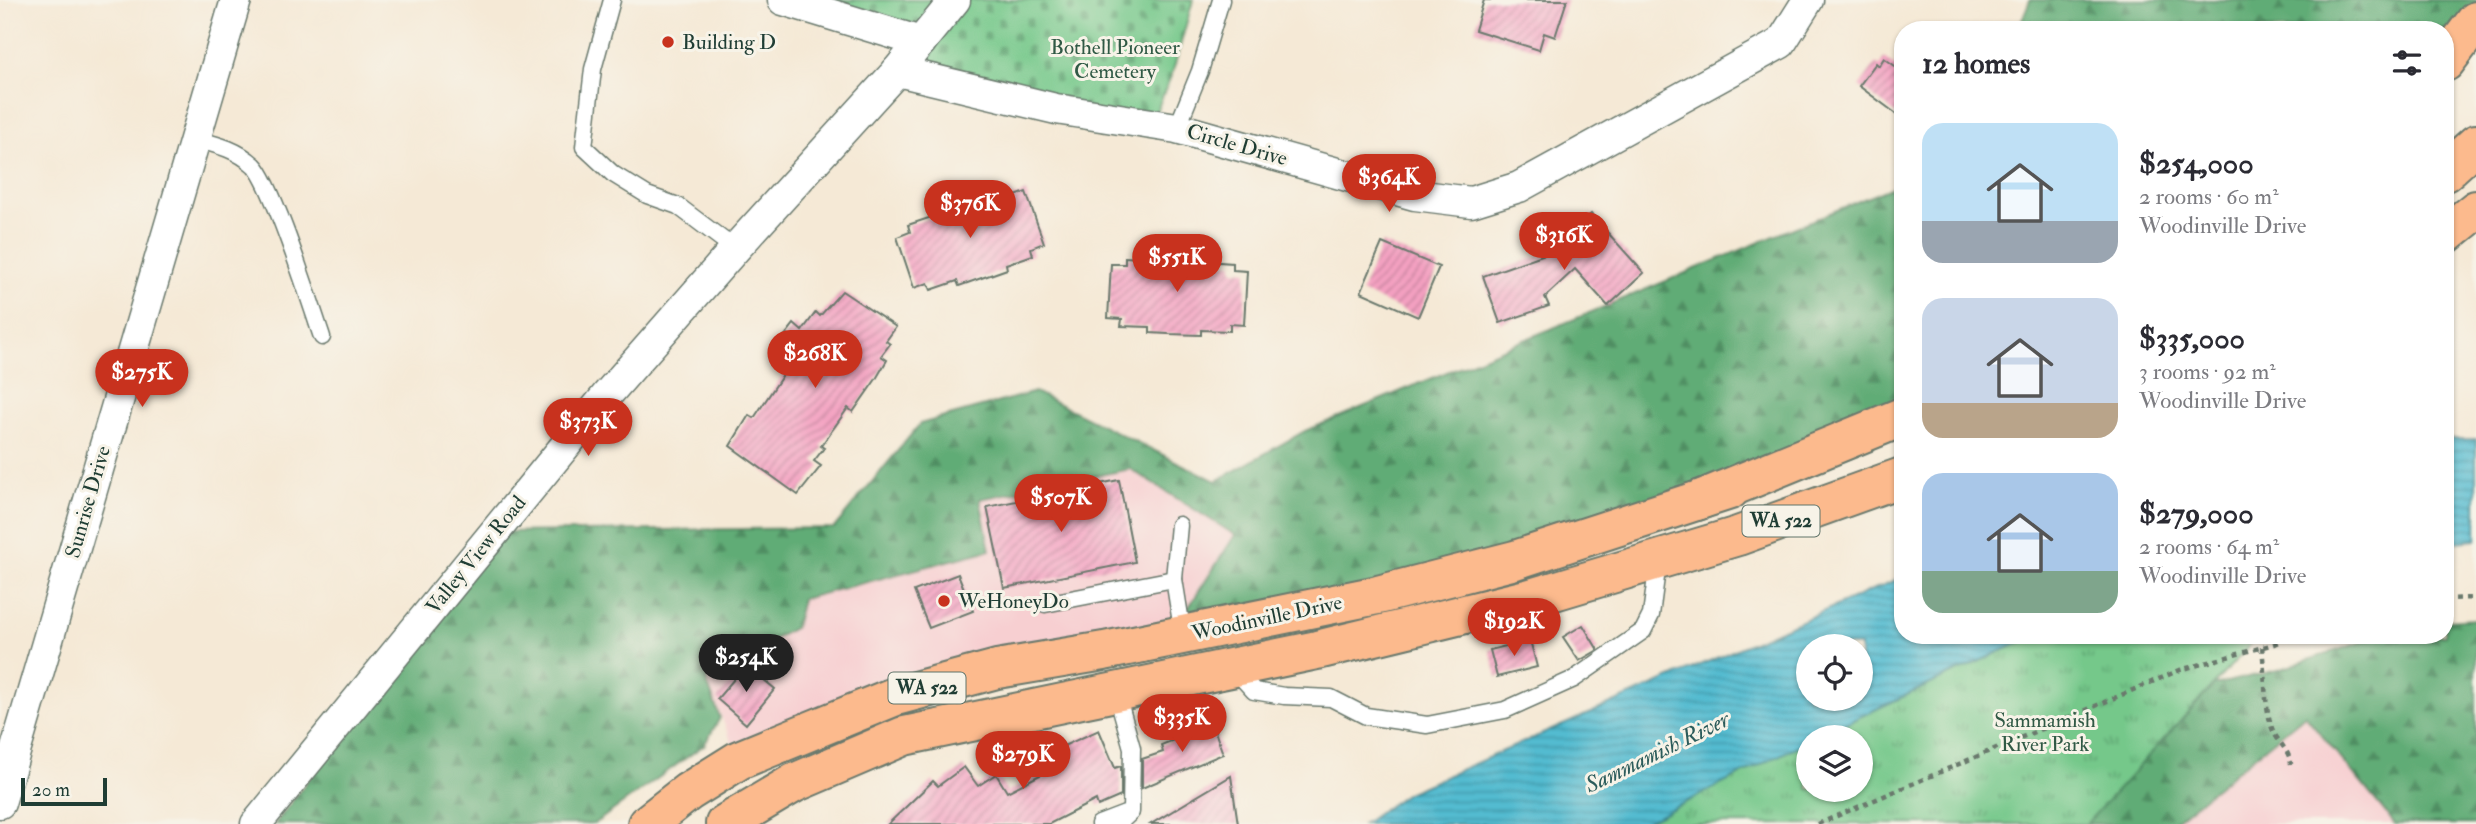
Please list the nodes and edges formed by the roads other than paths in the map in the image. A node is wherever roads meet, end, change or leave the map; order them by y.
1 (236, 0) edge
2 (612, 0) edge
3 (783, 0) edge
4 (955, 0) edge
5 (1221, 0) edge
6 (1808, 0) edge
7 (2476, 21) edge
8 (921, 42) junction
9 (2454, 50) edge
10 (897, 71) junction
11 (1177, 128) junction
12 (195, 139) junction
13 (2476, 144) edge
14 (2454, 164) edge
15 (2476, 210) edge
16 (2454, 228) edge
17 (735, 249) junction
18 (322, 337) dead end
19 (1894, 420) edge
20 (1894, 437) edge
21 (1894, 480) edge
22 (1697, 501) junction
23 (1180, 525) dead end
24 (1658, 562) junction
25 (1174, 579) junction
26 (1045, 604) dead end
27 (1183, 635) junction
28 (1233, 667) junction
29 (1116, 691) junction
30 (0, 803) edge
31 (1131, 812) junction
32 (256, 824) edge
33 (647, 824) edge
34 (725, 824) edge
35 (1099, 824) edge
36 (1118, 824) edge

1 - 12 street, Sunrise Drive
2 - 17 lane
3 - 8 street
4 - 8 street, Valley View Road
5 - 11 lane
6 - 11 street, Circle Drive
7 - 9 main road
8 - 10 street, Valley View Road
10 - 11 street, Circle Drive
10 - 17 street, Valley View Road
12 - 18 lane
12 - 30 street, Sunrise Drive
13 - 14 main road
15 - 16 main road
17 - 32 street, Valley View Road
19 - 22 main road
20 - 22 main road, Woodinville Drive / WA 522
21 - 24 main road, Woodinville Drive / WA 522
22 - 27 main road, Woodinville Drive / WA 522
23 - 25 lane
24 - 28 main road, Woodinville Drive / WA 522
24 - 28 lane
25 - 26 lane
25 - 27 lane
27 - 33 main road, Woodinville Drive / WA 522
28 - 29 main road, Woodinville Drive / WA 522
29 - 31 lane
29 - 34 main road, Woodinville Drive / WA 522
31 - 35 lane
31 - 36 lane

